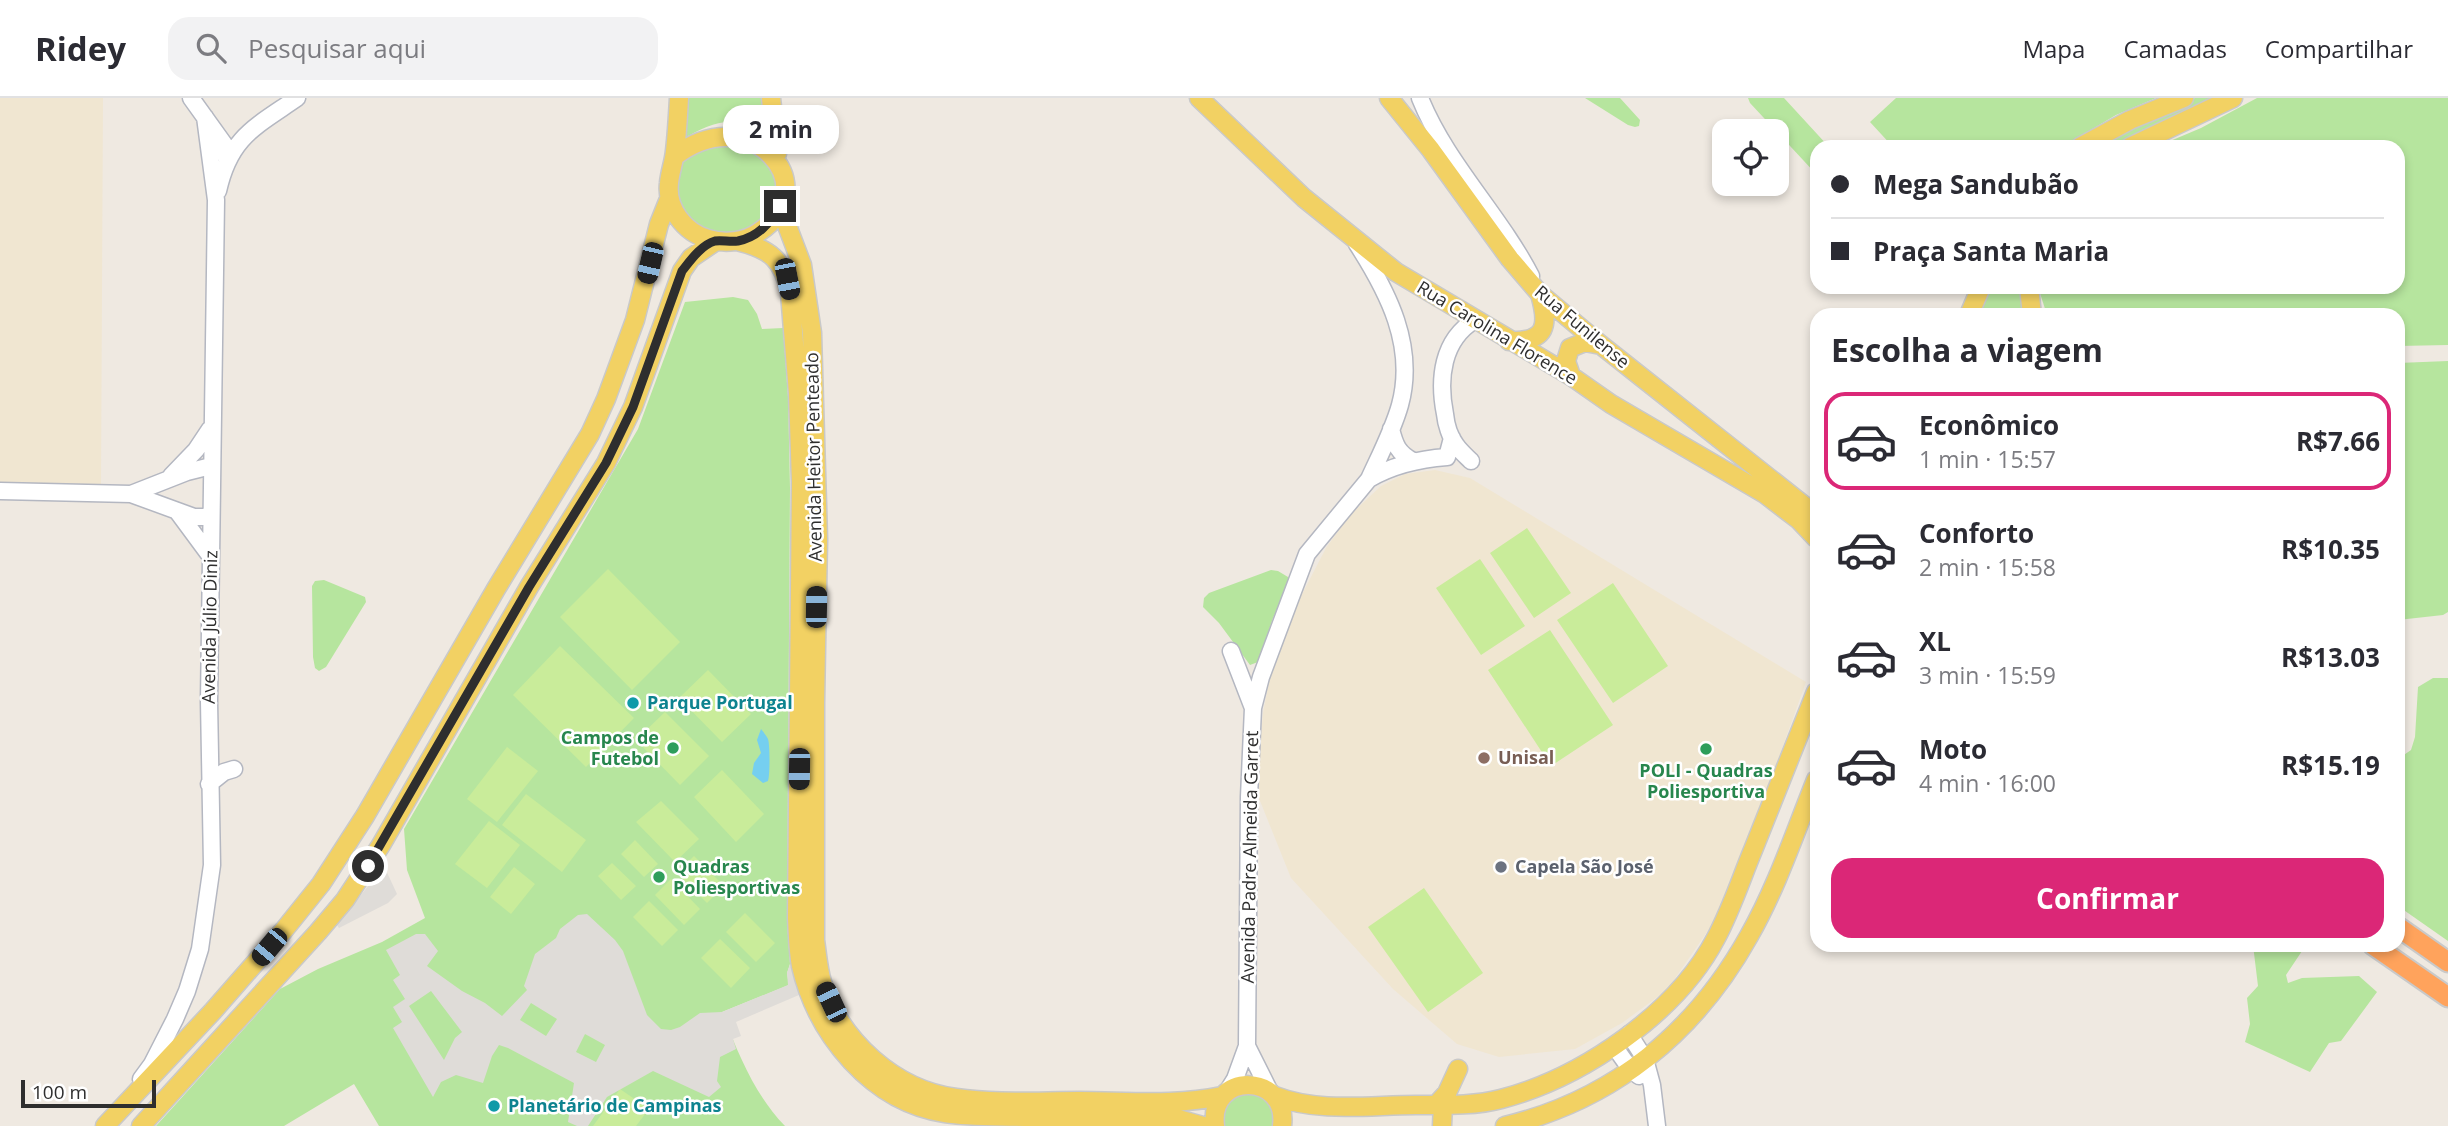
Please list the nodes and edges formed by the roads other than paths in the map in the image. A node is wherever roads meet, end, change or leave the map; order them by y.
1 (191, 98) edge
2 (297, 98) edge
3 (679, 98) edge
4 (771, 98) edge
5 (1199, 98) edge
6 (1389, 98) edge
7 (1420, 98) edge
8 (2184, 98) edge
9 (2232, 98) edge
10 (210, 122) junction
11 (242, 136) junction
12 (2093, 140) edge
13 (2145, 140) edge
14 (777, 154) junction
15 (675, 156) junction
16 (227, 160) junction
17 (669, 199) junction
18 (216, 200) junction
19 (780, 206) junction
20 (1354, 239) junction
21 (716, 241) junction
22 (737, 241) junction
23 (1541, 294) junction
24 (1475, 320) junction
25 (1509, 341) junction
26 (1601, 345) junction
27 (1571, 376) junction
28 (212, 427) junction
29 (1391, 429) junction
30 (1452, 438) junction
31 (1413, 461) junction
32 (1471, 461) dead end
33 (211, 466) junction
34 (1369, 479) junction
35 (163, 483) junction
36 (0, 491) edge
37 (131, 494) junction
38 (1810, 508) edge
39 (175, 509) junction
40 (211, 514) junction
41 (1810, 531) edge
42 (211, 557) junction
43 (1231, 651) dead end
44 (1810, 707) edge
45 (1253, 708) junction
46 (1806, 717) junction
47 (1810, 728) edge
48 (234, 769) dead end
49 (209, 784) junction
50 (1810, 795) edge
51 (365, 816) junction
52 (391, 827) junction
53 (2405, 932) edge
54 (2383, 952) edge
55 (257, 961) junction
56 (2448, 962) edge
57 (279, 976) junction
58 (2448, 997) edge
59 (175, 1019) junction
60 (1629, 1034) junction
61 (190, 1035) junction
62 (1247, 1046) junction
63 (1614, 1046) junction
64 (1638, 1065) junction
65 (1458, 1069) dead end
66 (1225, 1094) junction
67 (1272, 1094) junction
68 (1439, 1105) junction
69 (110, 1121) edge
70 (141, 1126) edge
71 (1203, 1126) edge
72 (1215, 1126) edge
73 (1282, 1126) edge
74 (1442, 1126) edge
75 (1504, 1126) edge
76 (1657, 1126) edge

1 - 10 main road
2 - 11 main road
3 - 15 main road
4 - 14 main road
5 - 20 main road, Rua Carolina Florence
6 - 23 main road, Rua Funilense
7 - 23 main road
8 - 12 main road
9 - 13 main road
10 - 11 main road
10 - 16 main road
10 - 18 main road, Avenida Júlio Diniz
11 - 16 main road
14 - 15 main road
14 - 19 main road
15 - 17 main road
16 - 18 main road
17 - 21 main road
17 - 51 main road
18 - 28 main road, Avenida Júlio Diniz
19 - 22 main road
19 - 66 main road, Avenida Heitor Penteado
20 - 24 main road, Rua Carolina Florence
20 - 29 main road
21 - 22 main road
21 - 52 main road
22 - 71 main road, Avenida Heitor Penteado
23 - 25 main road
23 - 26 main road, Rua Funilense
24 - 25 main road, Rua Carolina Florence
24 - 30 main road
25 - 27 main road, Rua Carolina Florence
26 - 27 main road
26 - 38 main road, Rua Funilense
27 - 41 main road, Rua Carolina Florence
28 - 33 main road, Avenida Júlio Diniz
28 - 35 main road
29 - 31 main road
29 - 34 main road
30 - 31 main road, Avenida Padre Almeida Garret
30 - 32 main road
31 - 34 main road, Avenida Padre Almeida Garret
33 - 35 main road
33 - 40 main road, Avenida Júlio Diniz
34 - 45 main road, Avenida Padre Almeida Garret
35 - 37 main road
36 - 37 main road
37 - 39 main road
39 - 40 main road
39 - 42 main road
40 - 42 main road, Avenida Júlio Diniz
42 - 49 main road, Avenida Júlio Diniz
43 - 45 main road
44 - 46 main road, Avenida Heitor Penteado
45 - 62 main road, Avenida Padre Almeida Garret
46 - 47 main road
46 - 60 main road, Avenida Heitor Penteado
48 - 49 main road
49 - 59 main road, Avenida Júlio Diniz
50 - 64 main road
51 - 52 main road
51 - 55 main road
52 - 57 main road
53 - 56 highway
54 - 58 highway
55 - 57 main road
55 - 61 main road
57 - 70 main road
59 - 61 main road
59 - 69 main road, Avenida Júlio Diniz
60 - 63 main road, Avenida Heitor Penteado
60 - 64 main road
61 - 69 main road
62 - 66 main road
62 - 67 main road, Avenida Padre Almeida Garret
63 - 64 main road
63 - 68 main road, Avenida Heitor Penteado
64 - 75 main road
64 - 76 main road
65 - 68 main road
66 - 67 main road, Avenida Heitor Penteado
66 - 72 main road
67 - 68 main road, Avenida Heitor Penteado
67 - 73 main road
68 - 74 main road

